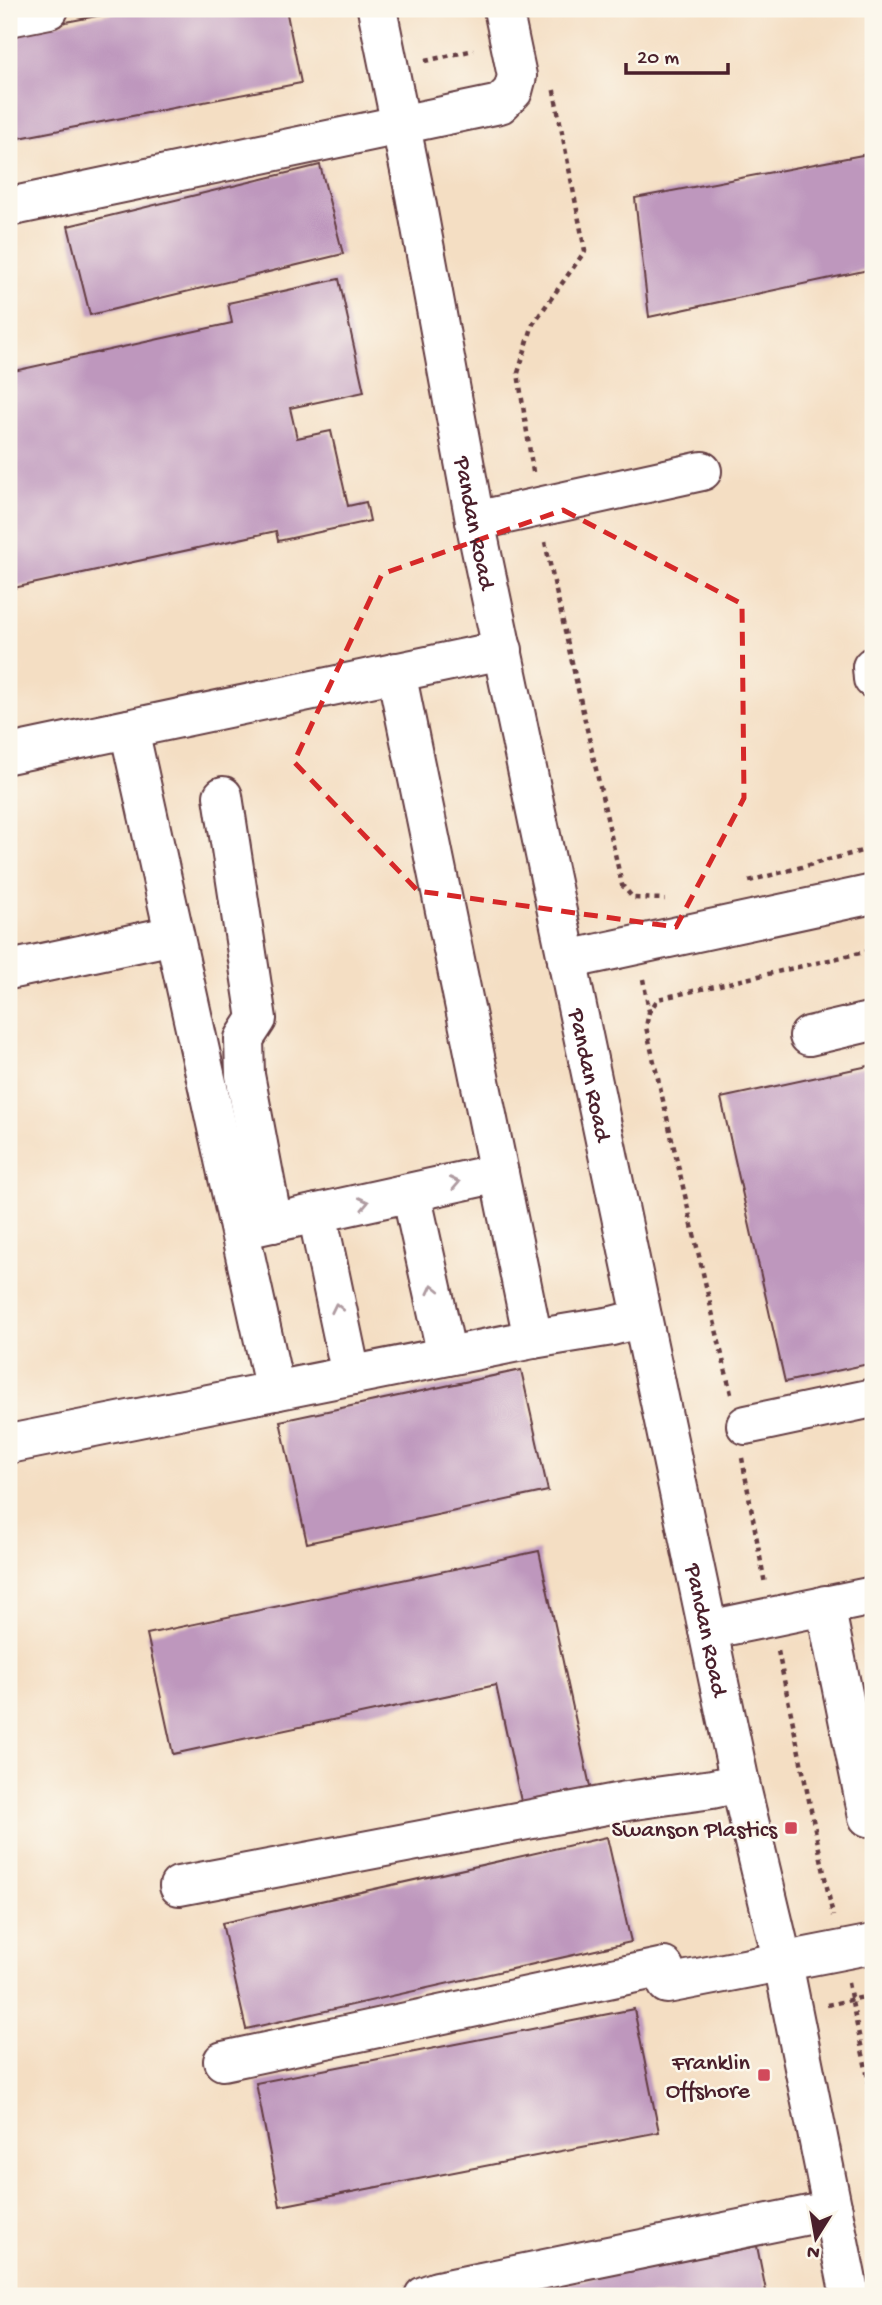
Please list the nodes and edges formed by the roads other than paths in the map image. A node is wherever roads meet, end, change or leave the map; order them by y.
1 (49, 9) edge
2 (377, 9) edge
3 (503, 9) edge
4 (9, 17) edge
5 (402, 125) junction
6 (9, 207) edge
7 (702, 471) dead end
8 (475, 520) junction
9 (503, 650) junction
10 (396, 672) junction
11 (128, 729) junction
12 (9, 754) edge
13 (223, 796) dead end
14 (873, 894) edge
15 (174, 935) junction
16 (567, 960) junction
17 (9, 970) edge
18 (873, 1021) edge
19 (809, 1036) dead end
20 (499, 1173) junction
21 (411, 1193) junction
22 (317, 1213) junction
23 (256, 1227) junction
24 (642, 1318) junction
25 (533, 1339) junction
26 (447, 1356) junction
27 (351, 1375) junction
28 (275, 1391) junction
29 (873, 1398) edge
30 (746, 1425) dead end
31 (9, 1444) edge
32 (873, 1596) edge
33 (825, 1605) junction
34 (708, 1630) junction
35 (740, 1783) junction
36 (868, 1817) dead end
37 (179, 1886) dead end
38 (873, 1944) edge
39 (783, 1963) junction
40 (223, 2061) dead end
41 (833, 2210) junction
42 (873, 2292) edge
43 (424, 2296) edge
44 (851, 2296) edge

1 - 4 street
2 - 5 street, Pandan Road
3 - 5 street
5 - 6 street
5 - 8 street, Pandan Road
7 - 8 street
8 - 9 street, Pandan Road
9 - 10 street
9 - 16 street, Pandan Road
10 - 11 street
10 - 20 street
11 - 12 street
11 - 15 street
13 - 23 street
14 - 16 street
15 - 17 street
15 - 23 street
16 - 24 street, Pandan Road
18 - 19 street
21 -> 20 street
20 - 25 street
22 -> 21 street
26 -> 21 street
22 - 23 street
27 -> 22 street
23 - 28 street
24 - 25 street
24 - 34 street, Pandan Road
25 - 26 street
26 - 27 street
27 - 28 street
28 - 31 street
29 - 30 street
32 - 33 street
33 - 34 street
33 - 36 street
34 - 35 street, Pandan Road
35 - 37 street
35 - 39 street, Pandan Road
38 - 39 street
39 - 40 street
39 - 41 street, Pandan Road
41 - 43 street
41 - 44 street, Pandan Road
42 - 44 street

